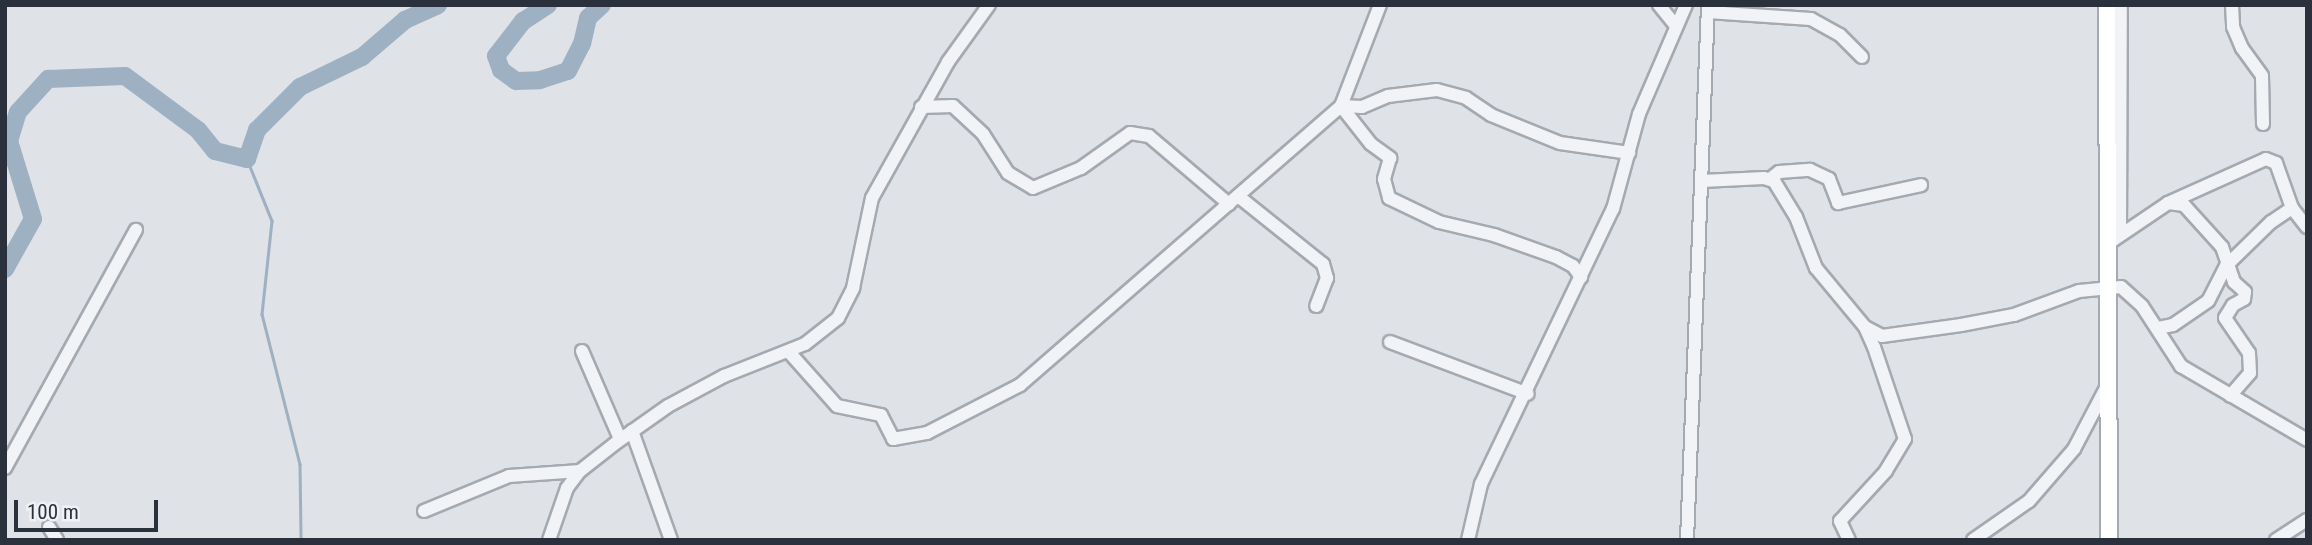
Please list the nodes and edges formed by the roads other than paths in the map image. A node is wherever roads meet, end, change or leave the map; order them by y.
1 (989, 5) edge
2 (1380, 5) edge
3 (1659, 5) edge
4 (1686, 5) edge
5 (2107, 5) edge
6 (2121, 5) edge
7 (2232, 5) edge
8 (1708, 9) edge
9 (1676, 26) junction
10 (1862, 57) dead end
11 (1341, 106) junction
12 (921, 107) junction
13 (2263, 124) dead end
14 (1629, 153) junction
15 (1770, 179) junction
16 (1702, 181) junction
17 (1921, 184) dead end
18 (1234, 200) junction
19 (2168, 203) junction
20 (2292, 208) junction
21 (2307, 227) edge
22 (136, 230) dead end
23 (2120, 235) junction
24 (2106, 245) junction
25 (2226, 266) junction
26 (1581, 277) junction
27 (2107, 286) junction
28 (1317, 306) dead end
29 (1865, 327) junction
30 (2157, 328) junction
31 (1390, 342) dead end
32 (582, 351) dead end
33 (789, 352) junction
34 (2107, 388) junction
35 (1528, 394) junction
36 (2230, 396) junction
37 (632, 431) junction
38 (620, 439) junction
39 (2307, 440) edge
40 (5, 468) edge
41 (580, 471) junction
42 (424, 511) dead end
43 (2307, 520) edge
44 (49, 527) dead end
45 (57, 540) edge
46 (549, 540) edge
47 (671, 540) edge
48 (1468, 540) edge
49 (1687, 540) edge
50 (1850, 540) edge
51 (1973, 540) edge
52 (2109, 540) edge
53 (2276, 540) edge

1 - 12 street
2 - 11 street
3 - 9 street
4 - 9 street
5 - 24 main road
6 - 23 street
7 - 13 street
8 - 10 street
8 - 16 street
9 - 14 street
11 - 14 street
11 - 18 street
11 - 26 street
12 - 18 street
12 - 33 street
14 - 26 street
15 - 16 street
15 - 17 street
15 - 29 street
16 - 49 street
18 - 28 street
18 - 33 street
19 - 20 street
19 - 23 street
19 - 25 street
20 - 21 street
20 - 25 street
22 - 40 street
23 - 24 street
24 - 27 main road
25 - 30 street
25 - 36 street
26 - 35 street
27 - 29 street
27 - 30 street
27 - 34 main road
29 - 50 street
30 - 36 street
31 - 35 street
32 - 38 street
33 - 37 street
34 - 51 street
34 - 52 main road
35 - 48 street
36 - 39 street
37 - 38 street
37 - 47 street
38 - 41 street
41 - 42 street
41 - 46 street
43 - 53 street
44 - 45 street

